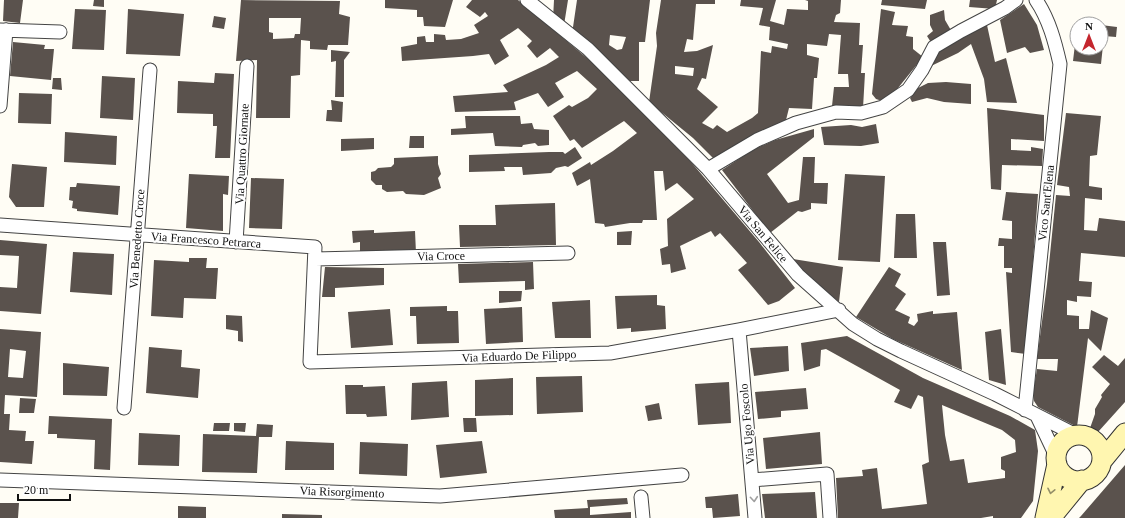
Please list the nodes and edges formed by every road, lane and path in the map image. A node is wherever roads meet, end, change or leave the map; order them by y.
1 (527, 0) edge
2 (1016, 0) edge
3 (1036, 0) edge
4 (3, 30) edge
5 (60, 32) dead end
6 (247, 66) dead end
7 (150, 70) dead end
8 (0, 106) edge
9 (708, 169) junction
10 (0, 225) edge
11 (136, 234) junction
12 (236, 242) junction
13 (315, 253) junction
14 (568, 253) dead end
15 (839, 310) junction
16 (738, 330) junction
17 (124, 408) dead end
18 (1025, 410) junction
19 (1037, 416) junction
20 (1125, 429) edge
21 (1125, 433) edge
22 (1076, 435) junction
23 (1095, 441) junction
24 (1056, 460) junction
25 (1102, 461) junction
26 (682, 475) dead end
27 (0, 480) edge
28 (752, 480) junction
29 (1082, 480) junction
30 (641, 497) dead end
31 (643, 518) edge
32 (755, 518) edge
33 (830, 518) edge
34 (1045, 518) edge
35 (1051, 518) edge

1 - 9 street, Via San Felice
2 - 9 street
3 - 18 street, Vico Sant'Elena
4 - 5 street
4 - 8 street
6 - 12 street, Via Quattro Giornate
7 - 11 street, Via Benedetto Croce
9 - 15 street, Via San Felice
10 - 11 street, Via Francesco Petrarca
11 - 12 street, Via Francesco Petrarca
11 - 17 street, Via Benedetto Croce
12 - 13 street, Via Francesco Petrarca
13 - 14 street, Via Croce
13 - 16 street, Via Eduardo De Filippo
15 - 16 street, Via Eduardo De Filippo
15 - 18 street, Via San Felice
16 - 28 street, Via Ugo Foscolo
18 - 19 street, Via San Felice
19 - 22 street, Via San Felice
19 - 24 street
20 - 23 street
21 - 25 street
22 - 23 street
22 - 24 street
23 - 25 street
24 - 29 street
24 -> 34 street
25 - 29 street
26 - 27 street, Via Risorgimento
28 -> 32 street, Via Ugo Foscolo
28 - 33 street
29 - 35 street
30 - 31 street

